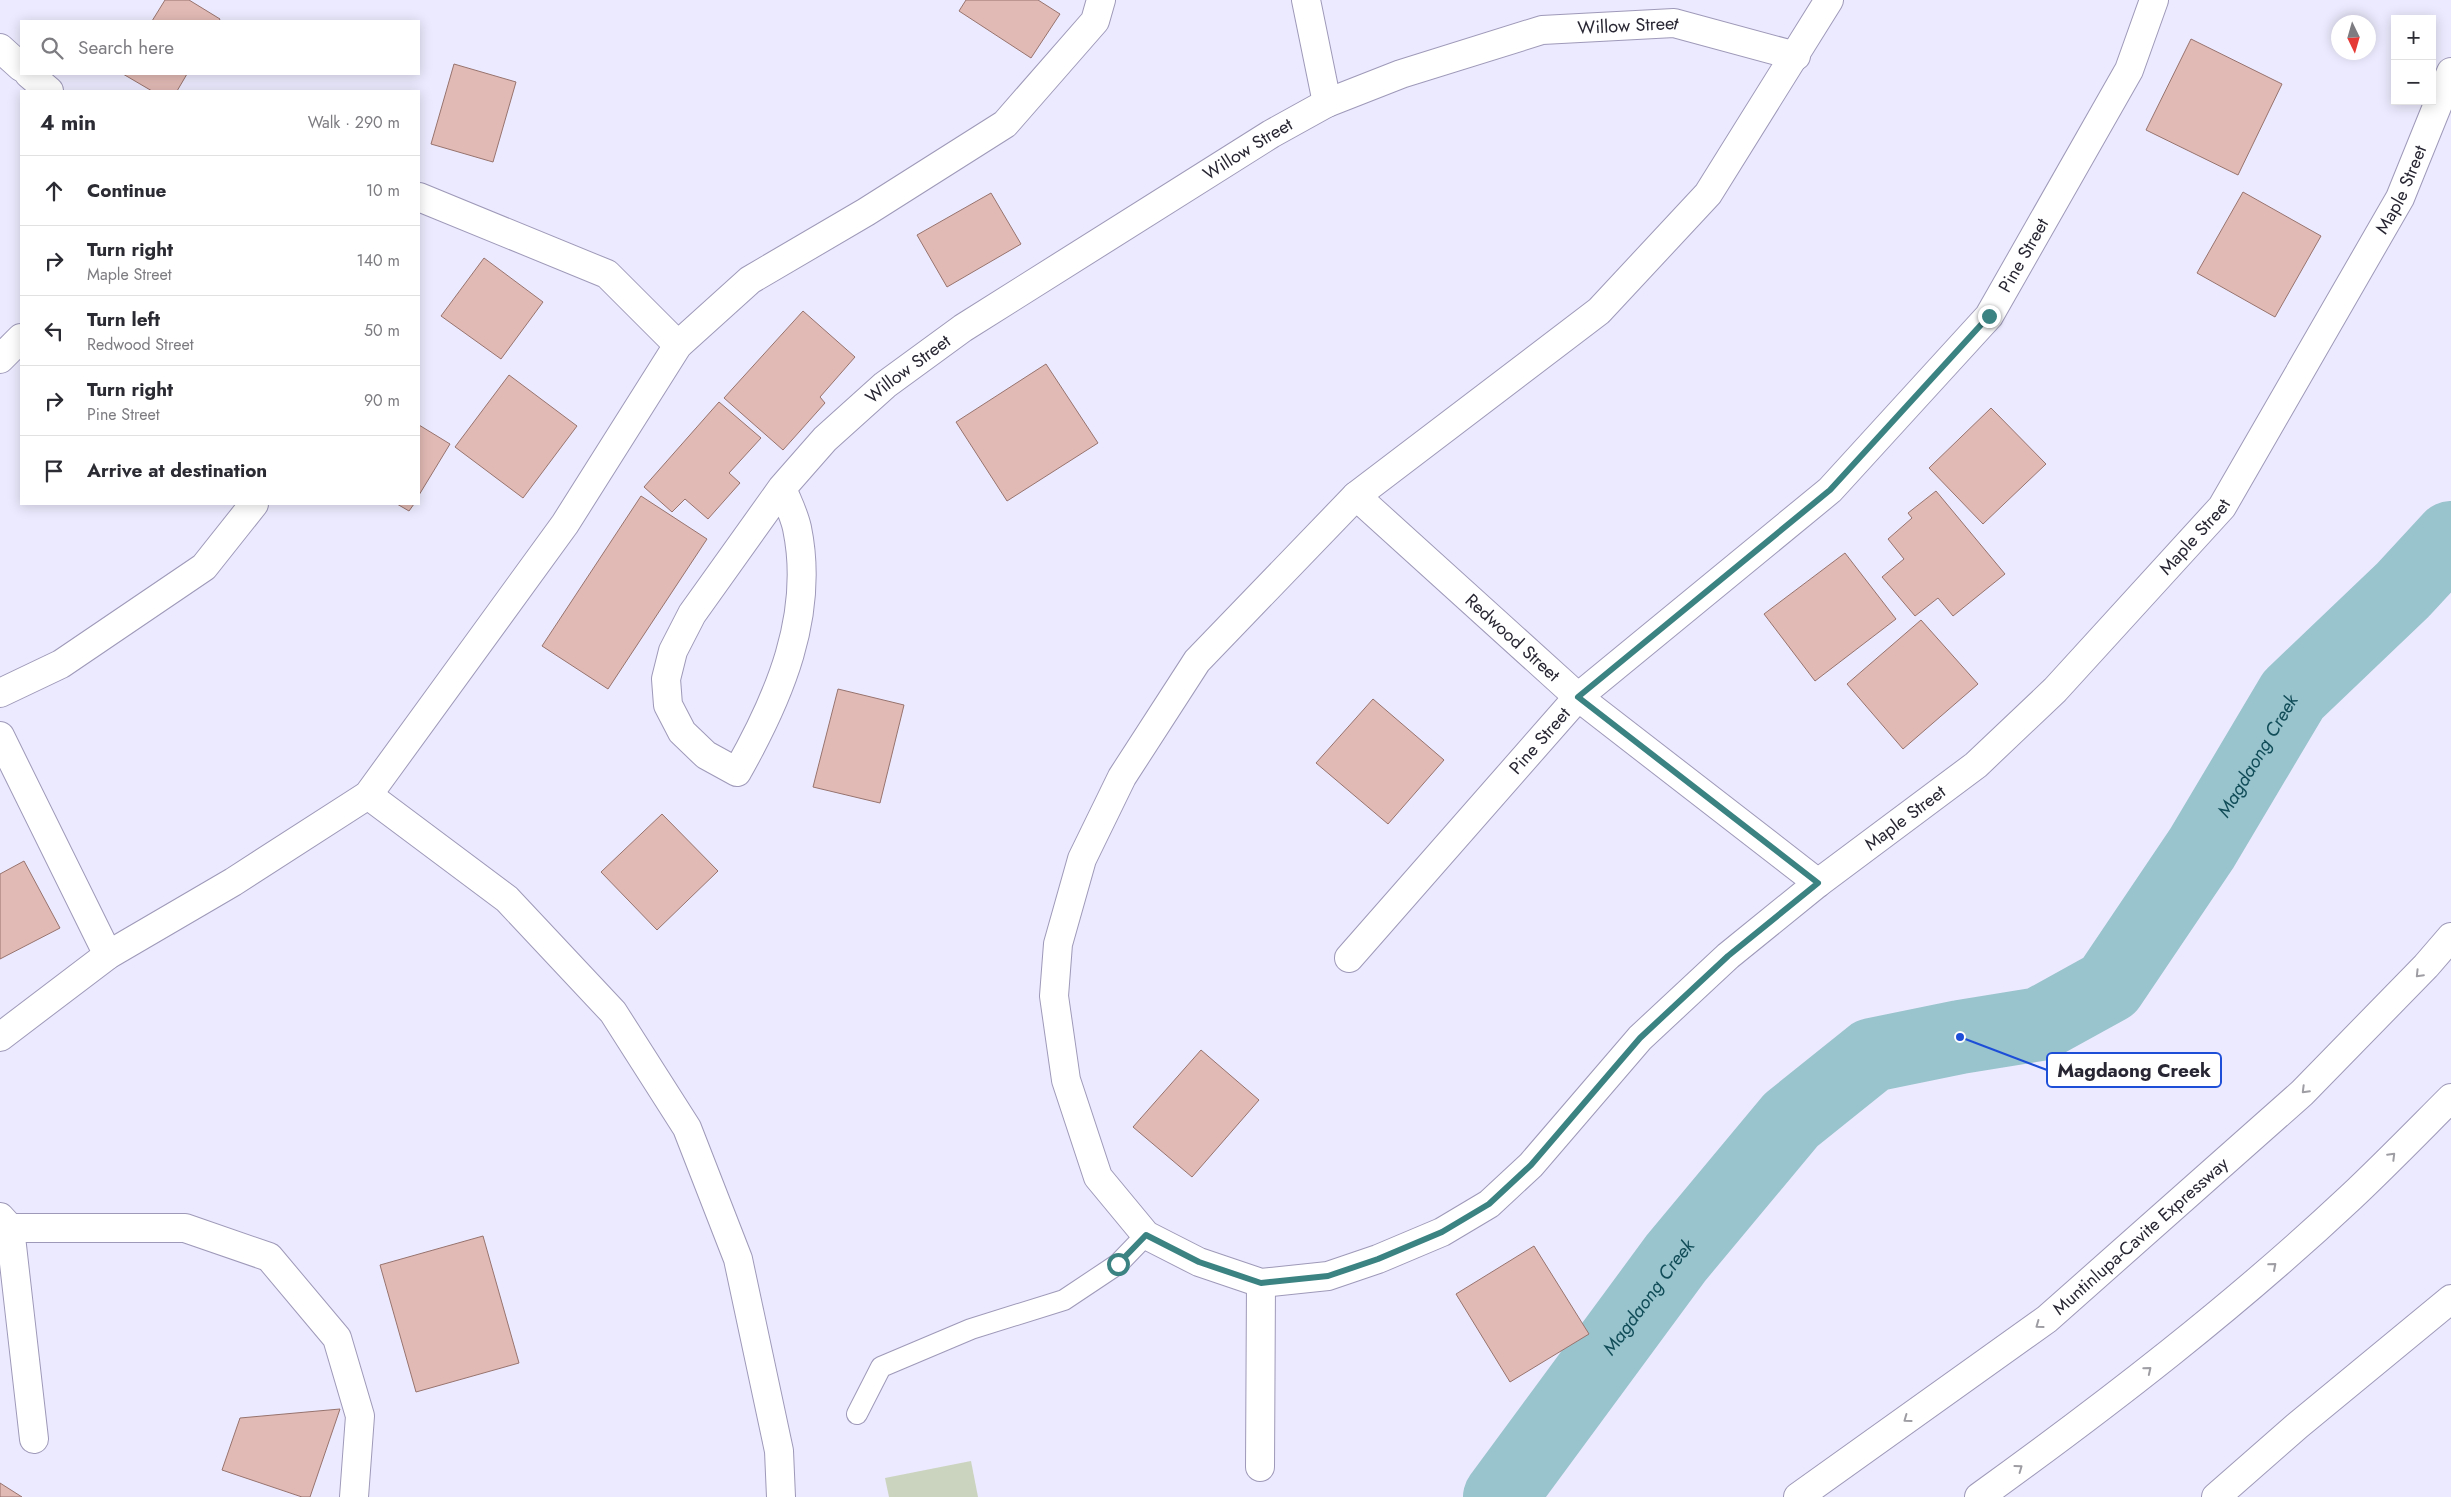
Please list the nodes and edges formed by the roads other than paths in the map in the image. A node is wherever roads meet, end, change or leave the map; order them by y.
1 (1101, 0) edge
2 (1306, 0) edge
3 (1829, 0) edge
4 (2154, 0) edge
5 (0, 48) edge
6 (1796, 56) junction
7 (20, 66) edge
8 (2451, 72) edge
9 (30, 75) edge
10 (48, 90) edge
11 (1327, 103) junction
12 (420, 200) edge
13 (20, 339) edge
14 (678, 345) junction
15 (0, 360) edge
16 (782, 488) junction
17 (1356, 496) junction
18 (253, 505) edge
19 (0, 693) edge
20 (1578, 697) junction
21 (0, 736) edge
22 (368, 795) junction
23 (1818, 883) junction
24 (2451, 938) edge
25 (108, 954) junction
26 (1349, 958) dead end
27 (0, 1037) edge
28 (2451, 1098) edge
29 (5, 1223) edge
30 (1146, 1235) junction
31 (1261, 1283) junction
32 (2451, 1299) edge
33 (857, 1414) dead end
34 (34, 1439) dead end
35 (1260, 1467) dead end
36 (354, 1497) edge
37 (781, 1497) edge
38 (1798, 1497) edge
39 (1979, 1497) edge
40 (2216, 1497) edge

1 - 14 main road
2 - 11 main road
3 - 6 main road
4 - 20 main road, Pine Street
5 - 7 main road
6 - 11 main road, Willow Street
6 - 17 main road
8 - 23 main road, Maple Street
9 - 10 main road
11 - 16 main road, Willow Street
12 - 14 main road
13 - 15 main road
14 - 22 main road
16 - 16 main road, Willow Street
17 - 20 main road, Redwood Street
17 - 30 main road
18 - 19 main road
20 - 23 main road, Redwood Street
20 - 26 main road, Pine Street
21 - 25 main road
22 - 25 main road
22 - 37 main road
23 - 31 main road, Maple Street
24 -> 38 main road, Muntinlupa-Cavite Expressway
25 - 27 main road
39 -> 28 main road
29 - 34 main road
29 - 36 main road
30 - 31 main road, Maple Street
30 - 33 lane
31 - 35 main road
32 - 40 main road

